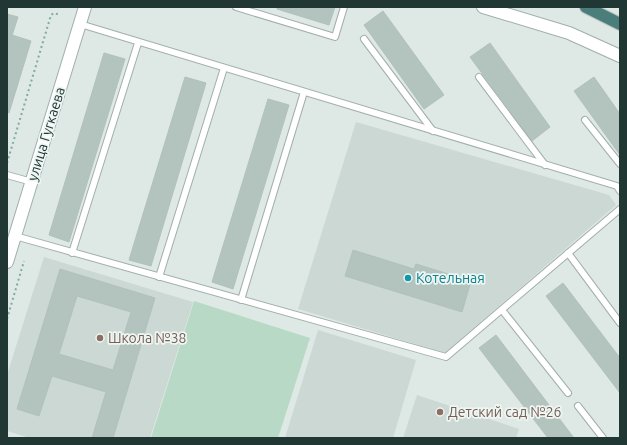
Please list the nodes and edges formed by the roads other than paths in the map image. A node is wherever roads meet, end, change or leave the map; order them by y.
1 (85, 7) edge
2 (236, 7) edge
3 (344, 7) edge
4 (483, 7) edge
5 (586, 7) edge
6 (80, 24) junction
7 (620, 24) edge
8 (364, 39) dead end
9 (138, 42) junction
10 (620, 56) edge
11 (224, 68) junction
12 (479, 77) dead end
13 (304, 92) junction
14 (585, 120) dead end
15 (433, 131) junction
16 (620, 164) edge
17 (545, 165) junction
18 (7, 175) edge
19 (32, 182) junction
20 (620, 191) edge
21 (620, 209) edge
22 (11, 243) edge
23 (72, 253) junction
24 (568, 253) junction
25 (7, 262) edge
26 (159, 277) junction
27 (241, 300) junction
28 (502, 310) junction
29 (620, 323) edge
30 (568, 393) dead end
31 (578, 406) dead end
32 (603, 438) edge

1 - 6 street, улица Гугкаева
2 - 3 lane
4 - 10 street
5 - 7 highway
6 - 9 lane
6 - 19 street, улица Гугкаева
8 - 15 lane
9 - 11 lane
9 - 23 lane
11 - 13 lane
11 - 26 lane
12 - 17 lane
13 - 15 lane
13 - 27 lane
14 - 16 lane
15 - 17 lane
17 - 20 lane
18 - 19 lane
19 - 22 street, улица Гугкаева
21 - 24 lane
22 - 23 lane
22 - 25 street, улица Гугкаева
23 - 26 lane
24 - 28 lane
24 - 29 lane
26 - 27 lane
27 - 28 lane
28 - 30 lane
31 - 32 lane

